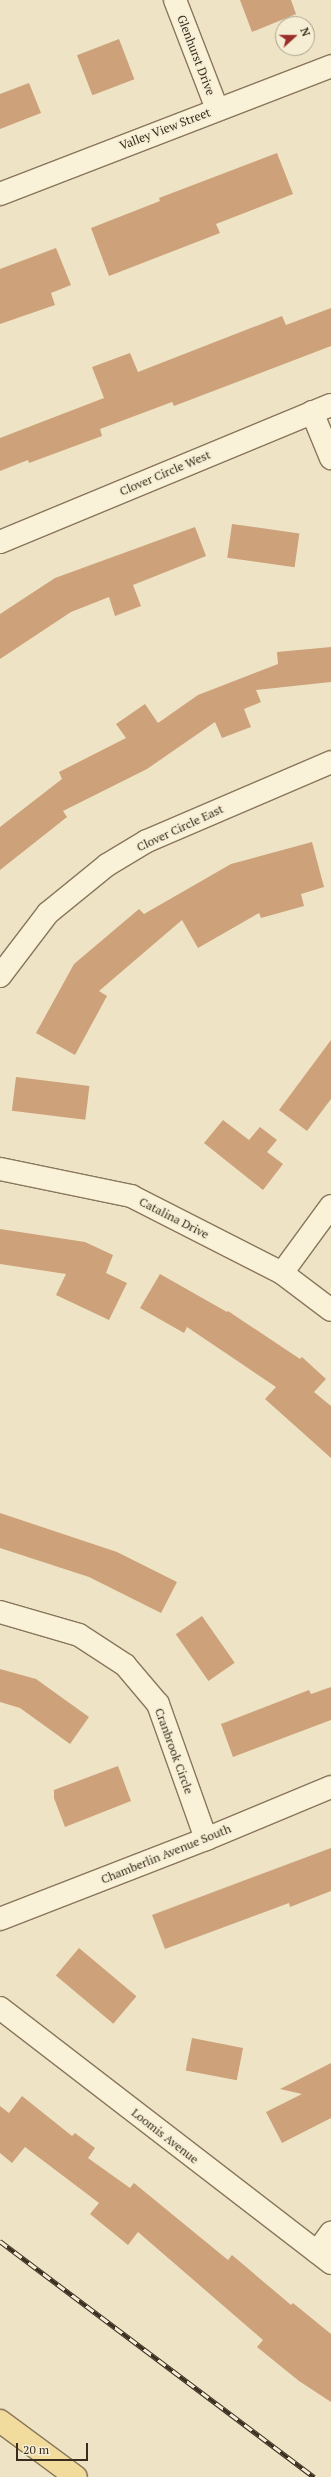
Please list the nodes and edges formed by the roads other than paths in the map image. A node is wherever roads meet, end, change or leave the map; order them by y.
1 (175, 0) edge
2 (331, 66) edge
3 (217, 109) junction
4 (0, 194) edge
5 (321, 409) edge
6 (331, 458) edge
7 (0, 542) edge
8 (331, 762) edge
9 (0, 976) edge
10 (0, 1169) edge
11 (331, 1206) edge
12 (282, 1273) junction
13 (331, 1310) edge
14 (0, 1612) edge
15 (331, 1787) edge
16 (206, 1839) junction
17 (0, 1919) edge
18 (0, 2008) edge
19 (331, 2233) edge
20 (324, 2257) edge
21 (0, 2421) edge
22 (76, 2477) edge

1 - 3 street, Glenhurst Drive
2 - 3 street, Valley View Street
3 - 4 street, Valley View Street
5 - 6 street
5 - 7 street, Clover Circle West
8 - 9 street, Clover Circle East
10 - 12 street, Catalina Drive
11 - 12 street
12 - 13 street, Catalina Drive
14 - 16 street, Cranbrook Circle
15 - 16 street, Chamberlin Avenue South
16 - 17 street, Chamberlin Avenue South
18 - 20 street, Loomis Avenue
19 - 20 street
21 - 22 main road

